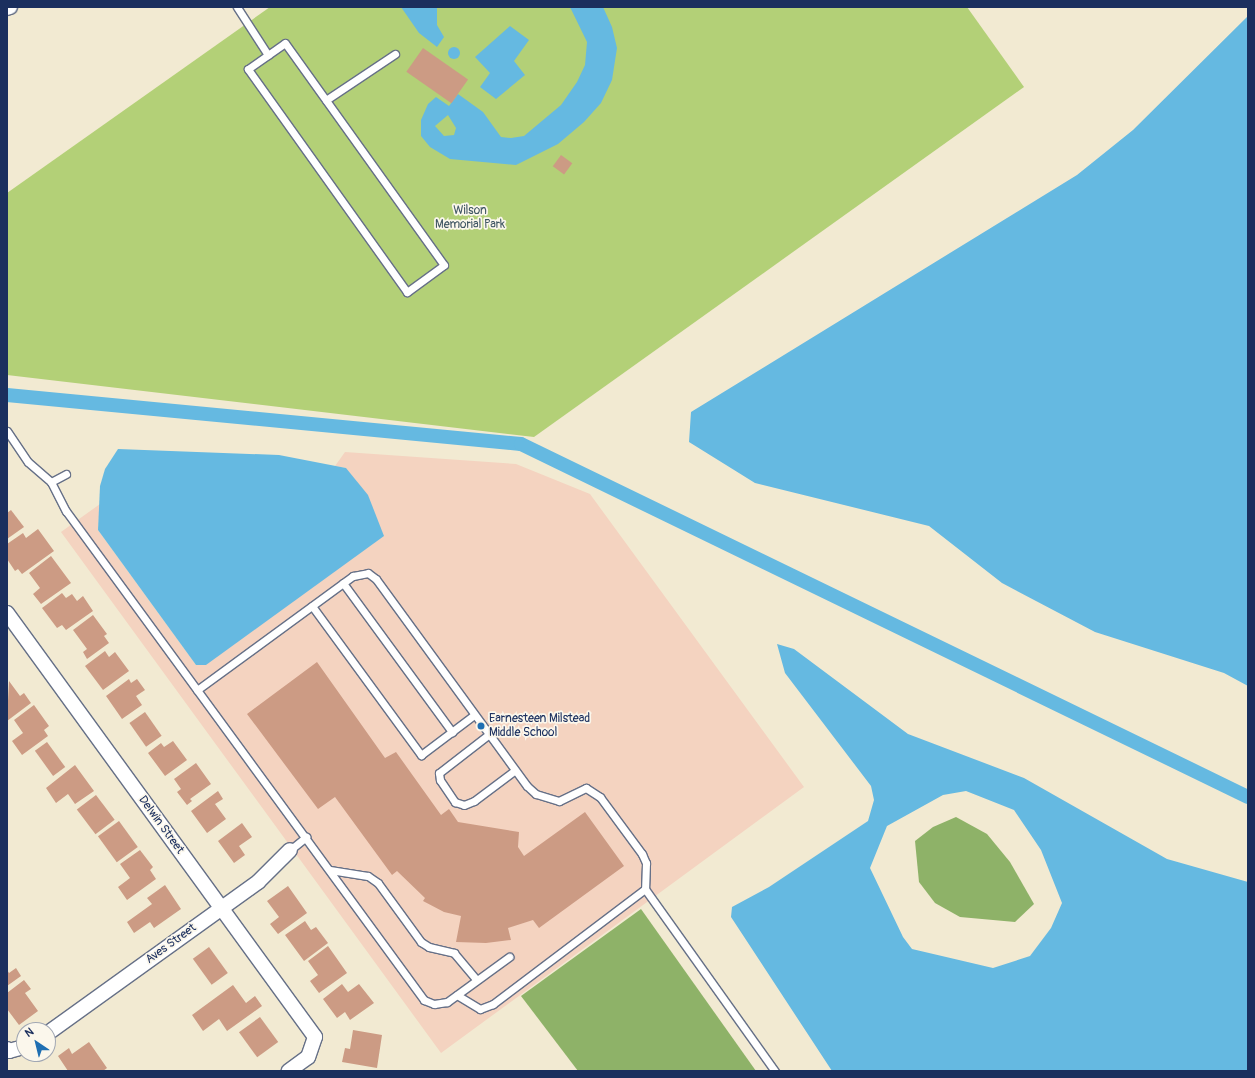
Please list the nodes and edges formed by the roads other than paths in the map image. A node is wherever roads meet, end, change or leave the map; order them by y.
1 (10, 7) edge
2 (237, 7) edge
3 (7, 8) edge
4 (395, 54) dead end
5 (268, 55) junction
6 (326, 100) junction
7 (7, 431) edge
8 (66, 474) dead end
9 (51, 482) junction
10 (343, 584) junction
11 (312, 606) junction
12 (7, 613) edge
13 (197, 690) junction
14 (474, 716) junction
15 (452, 732) junction
16 (488, 735) junction
17 (514, 771) junction
18 (306, 837) junction
19 (290, 850) joint
20 (330, 870) junction
21 (645, 889) junction
22 (221, 908) junction
23 (509, 957) dead end
24 (477, 980) junction
25 (457, 995) junction
26 (56, 1027) edge
27 (289, 1071) edge
28 (775, 1071) edge

1 - 3 street
2 - 5 lane
4 - 6 lane
5 - 6 lane
5 - 6 lane
7 - 9 lane
8 - 9 lane
9 - 13 lane
10 - 11 lane
10 - 14 lane
10 - 15 lane
11 - 13 lane
11 - 15 lane
12 - 22 street, Delwin Street
13 - 18 lane
14 - 15 lane
14 - 16 lane
16 - 17 lane
16 - 17 lane
17 - 21 lane
18 - 19 lane
18 - 20 lane
19 - 22 street, Aves Street
20 - 24 lane
20 - 25 lane
21 - 25 lane
21 - 28 lane
22 - 26 street, Aves Street
22 - 27 street, Delwin Street
23 - 24 lane
24 - 25 lane

